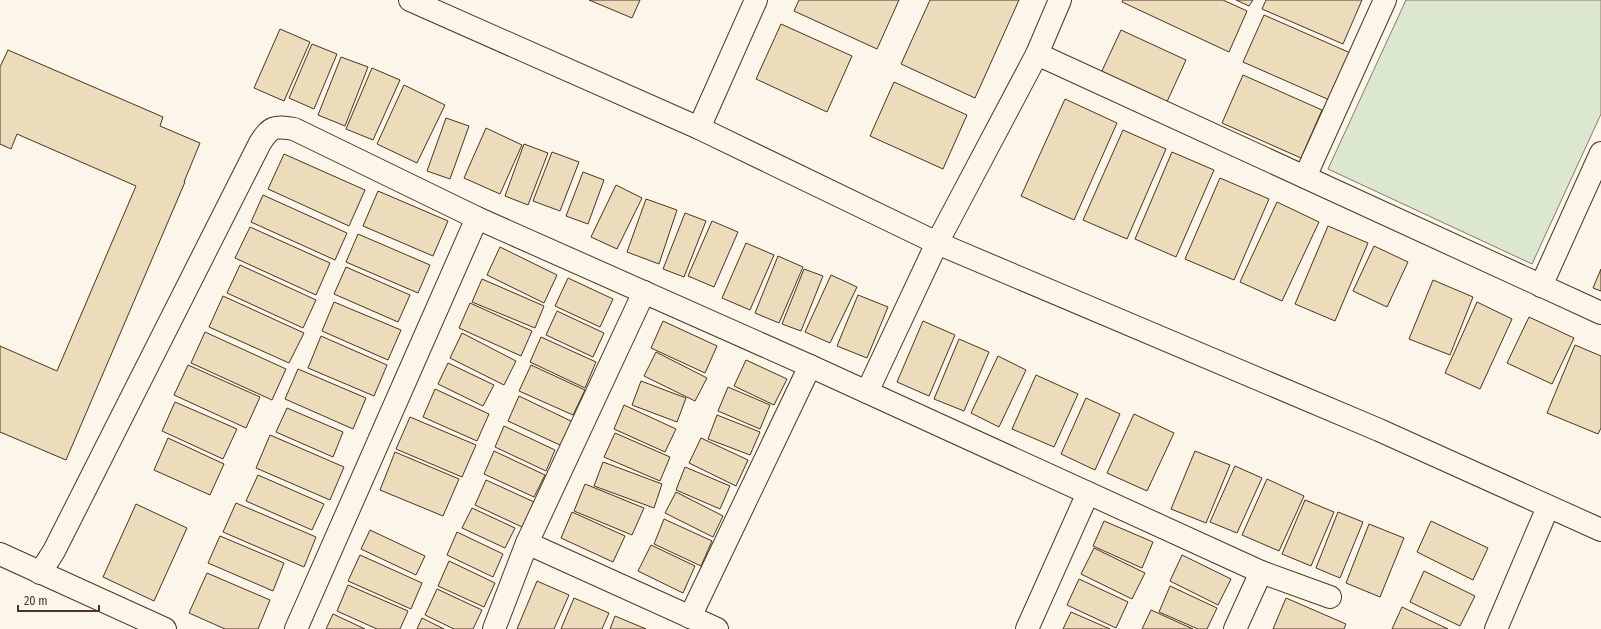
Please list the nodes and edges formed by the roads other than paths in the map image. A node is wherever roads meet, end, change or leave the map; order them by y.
1 (410, 0) edge
2 (756, 0) edge
3 (1060, 0) edge
4 (1385, 0) edge
5 (1037, 54) junction
6 (699, 128) junction
7 (1601, 153) edge
8 (1305, 177) junction
9 (477, 218) junction
10 (937, 243) junction
11 (1541, 286) junction
12 (644, 292) junction
13 (1601, 313) edge
14 (810, 366) junction
15 (867, 392) junction
16 (1088, 493) junction
17 (1548, 506) junction
18 (1601, 530) edge
19 (528, 543) junction
20 (0, 554) edge
21 (1261, 572) junction
22 (40, 573) junction
23 (1330, 597) dead end
24 (690, 617) junction
25 (145, 624) edge
26 (165, 629) edge
27 (296, 629) edge
28 (494, 629) edge
29 (718, 629) edge
30 (1027, 629) edge
31 (1235, 629) edge
32 (1496, 629) edge

1 - 6 street
2 - 6 street
3 - 5 street
4 - 8 street
5 - 8 street
5 - 10 street
6 - 10 street
7 - 11 street
8 - 11 street
9 - 12 street
9 - 22 street
9 - 27 street
10 - 15 street
10 - 17 street
11 - 13 street
12 - 14 street
12 - 19 street
14 - 15 street
14 - 24 street
15 - 16 street
16 - 21 street
16 - 30 street
17 - 18 street
17 - 32 street
19 - 24 street
19 - 28 street
20 - 22 street
21 - 23 street
21 - 31 street
22 - 25 street
24 - 29 street
25 - 26 street

